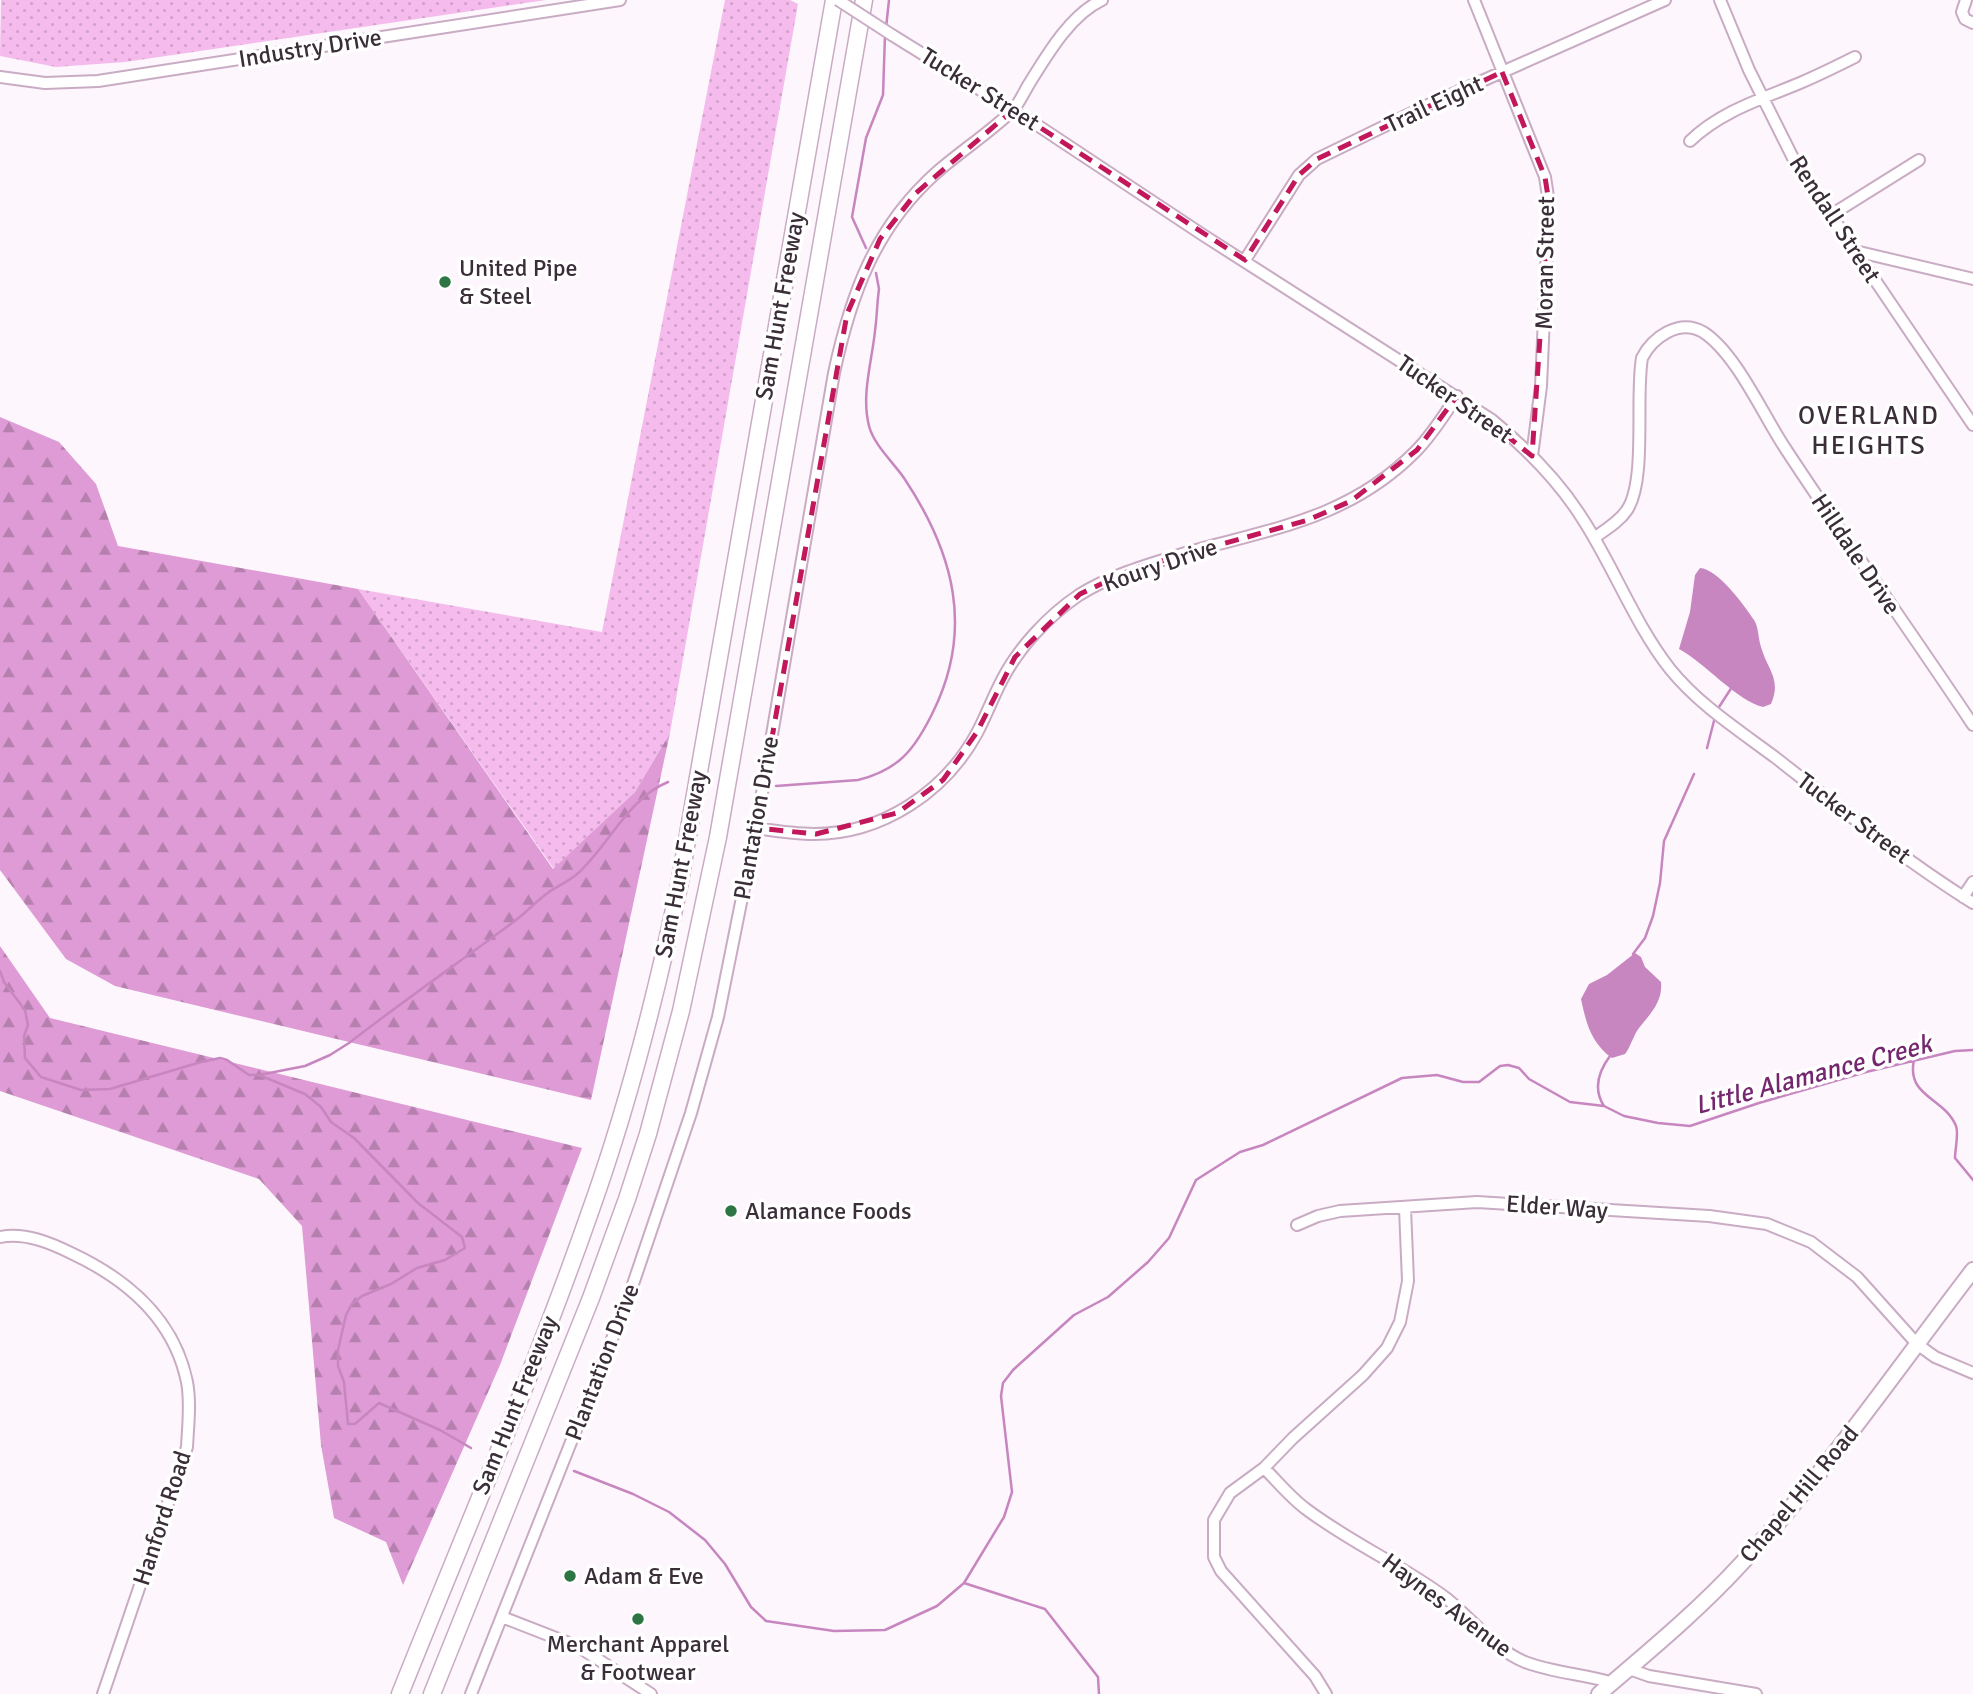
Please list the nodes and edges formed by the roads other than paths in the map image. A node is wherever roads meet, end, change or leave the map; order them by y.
1 (620, 0) edge
2 (836, 0) edge
3 (864, 0) edge
4 (1102, 0) edge
5 (1474, 0) edge
6 (1665, 0) edge
7 (1720, 0) edge
8 (1966, 0) edge
9 (1973, 23) edge
10 (1855, 57) dead end
11 (1502, 72) junction
12 (0, 77) edge
13 (1762, 96) junction
14 (1013, 110) junction
15 (1690, 141) dead end
16 (1919, 160) dead end
17 (1830, 215) junction
18 (1855, 251) junction
19 (1245, 260) junction
20 (1973, 279) edge
21 (1457, 396) junction
22 (1973, 425) edge
23 (1532, 456) junction
24 (1594, 538) junction
25 (1973, 725) edge
26 (756, 828) junction
27 (1973, 882) edge
28 (1963, 897) junction
29 (1973, 903) edge
30 (1405, 1208) junction
31 (1297, 1225) dead end
32 (0, 1237) edge
33 (1973, 1270) edge
34 (1917, 1344) junction
35 (1973, 1373) edge
36 (1264, 1468) junction
37 (499, 1530) junction
38 (442, 1589) junction
39 (502, 1617) junction
40 (1629, 1669) junction
41 (1613, 1683) junction
42 (103, 1694) edge
43 (392, 1694) edge
44 (400, 1694) edge
45 (432, 1694) edge
46 (438, 1694) edge
47 (471, 1694) edge
48 (652, 1694) edge
49 (1326, 1694) edge
50 (1600, 1694) edge
51 (1756, 1694) edge

1 - 12 street, Industry Drive
2 - 14 street, Tucker Street, bridge
2 - 38 highway, Sam Hunt Freeway
3 - 37 highway, Sam Hunt Freeway
4 - 14 street, Plantation Drive
5 - 11 street, Moran Street
6 - 11 street, Trail Eight
7 - 13 street, Rendall Street
8 - 9 street
10 - 13 street
11 - 19 street, Trail Eight
11 - 23 street, Moran Street
13 - 15 street
13 - 17 street, Rendall Street
14 - 19 street, Tucker Street
14 - 26 street, Plantation Drive
16 - 17 street
17 - 18 street, Rendall Street
18 - 20 street
18 - 22 street, Rendall Street
19 - 21 street, Tucker Street
21 - 23 street, Tucker Street
21 - 26 street, Koury Drive
23 - 24 street, Tucker Street
24 - 25 street, Hilldale Drive
24 - 28 street, Tucker Street
26 - 39 street, Plantation Drive
27 - 28 street
28 - 29 street, Tucker Street
30 - 31 street, Elder Way
30 - 34 street, Elder Way
30 - 36 street
32 - 42 street, Hanford Road
33 - 34 main road, Chapel Hill Road
34 - 35 street, Elder Way
34 - 40 main road, Chapel Hill Road
36 - 41 street, Haynes Avenue
36 - 49 street
37 - 45 highway, Sam Hunt Freeway
37 - 46 highway
38 - 43 highway
38 - 44 highway, Sam Hunt Freeway
39 - 47 street, Plantation Drive
39 - 48 street
40 - 41 main road, Chapel Hill Road
40 - 51 street
41 - 50 main road, Chapel Hill Road

